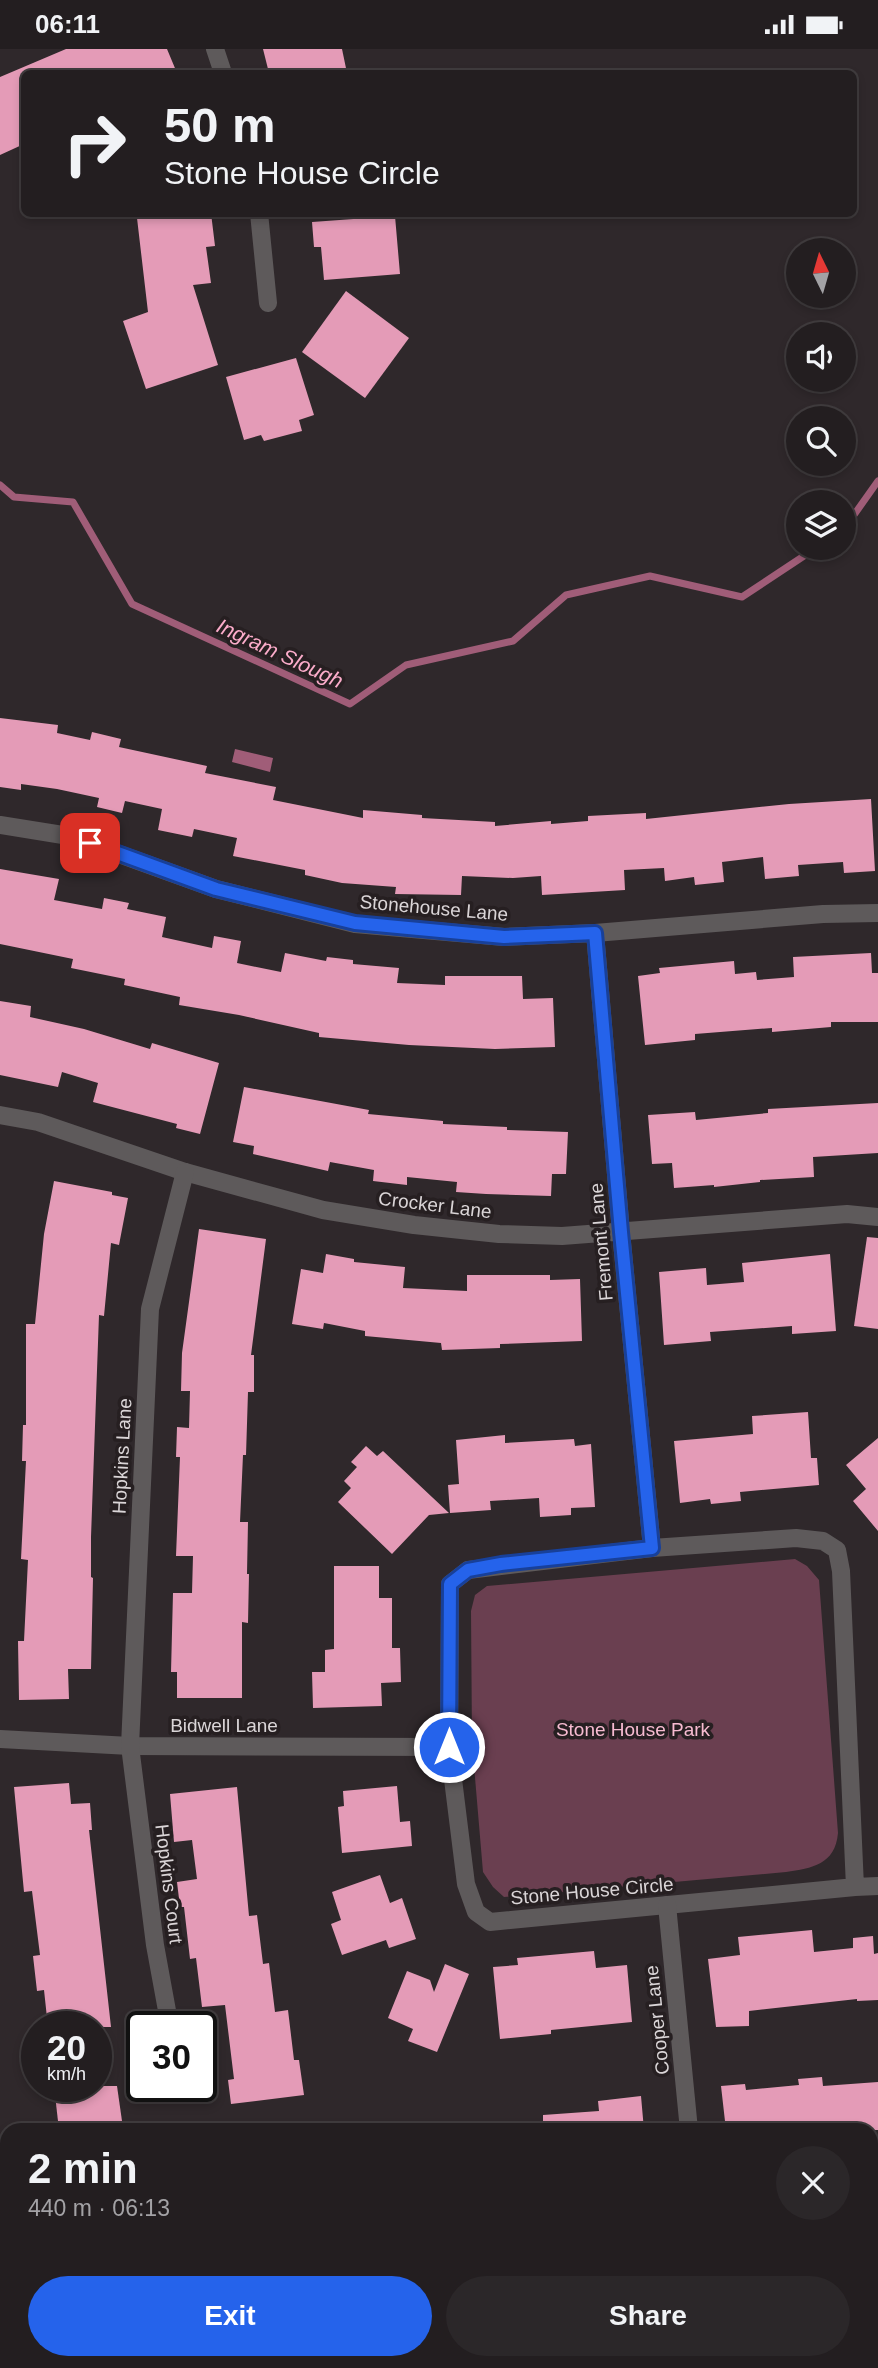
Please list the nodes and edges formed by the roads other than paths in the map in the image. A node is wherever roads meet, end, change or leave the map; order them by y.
1 (215, 49) edge
2 (222, 70) edge
3 (258, 217) edge
4 (268, 303) dead end
5 (0, 825) edge
6 (878, 913) edge
7 (595, 933) junction
8 (0, 1115) edge
9 (185, 1172) junction
10 (878, 1217) edge
11 (621, 1232) junction
12 (652, 1548) junction
13 (0, 1739) edge
14 (130, 1746) junction
15 (449, 1747) junction
16 (878, 1886) edge
17 (855, 1887) junction
18 (667, 1905) junction
19 (167, 2011) edge
20 (688, 2123) edge

1 - 2 street
3 - 4 street
5 - 7 street, Stonehouse Lane
6 - 7 street, Stonehouse Lane
7 - 11 street, Fremont Lane
8 - 9 street, Crocker Lane
9 - 11 street, Crocker Lane
9 - 14 street, Hopkins Lane
10 - 11 street, Crocker Lane
11 - 12 street, Fremont Lane
12 - 15 street, Stone House Circle
12 - 17 street, Stone House Circle
13 - 14 street, Bidwell Lane
14 - 15 street, Bidwell Lane
14 - 19 street, Hopkins Court
15 - 18 street, Stone House Circle
16 - 17 street
17 - 18 street, Stone House Circle
18 - 20 street, Cooper Lane

